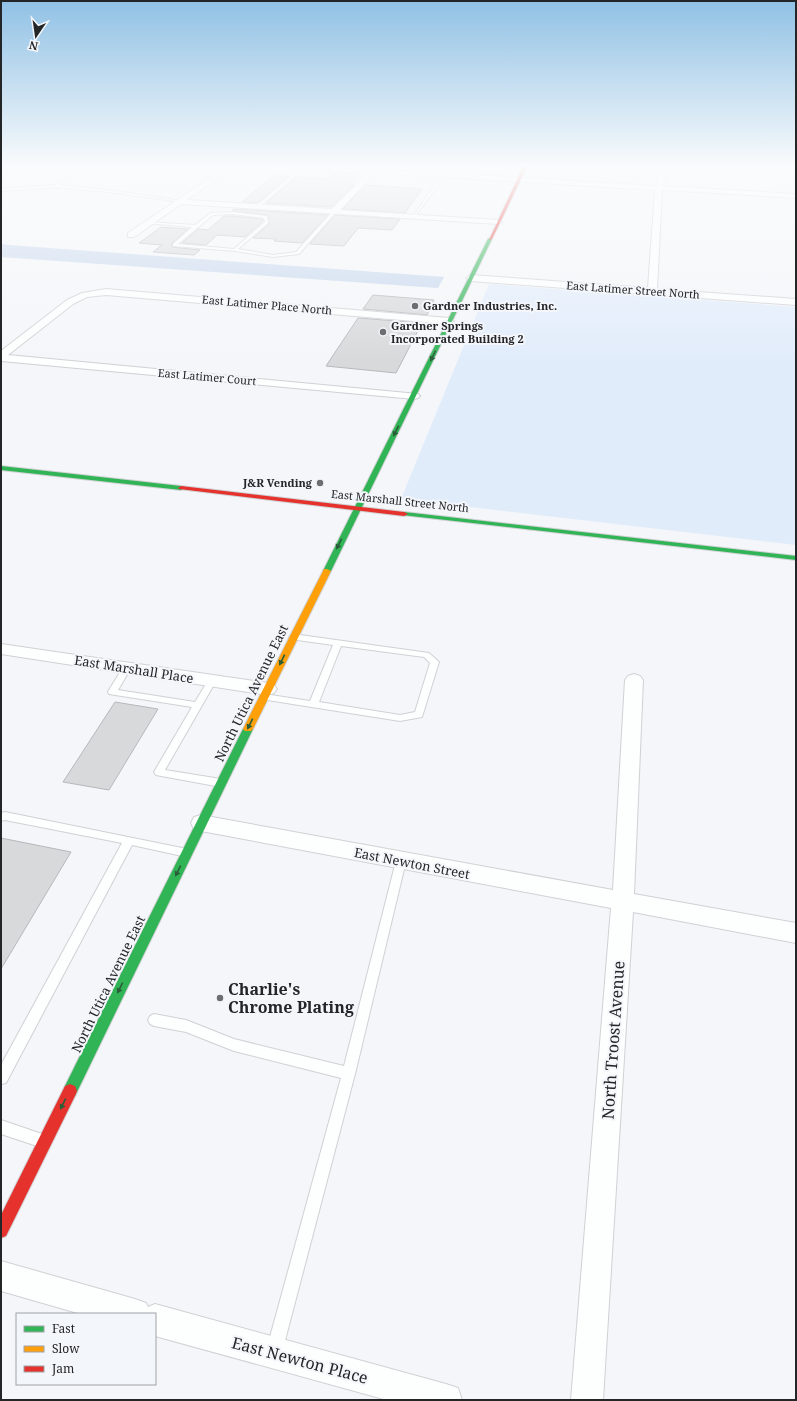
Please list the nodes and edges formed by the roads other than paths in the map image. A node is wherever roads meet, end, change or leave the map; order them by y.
1 (189, 232) edge
2 (255, 232) edge
3 (316, 232) edge
4 (493, 232) edge
5 (657, 232) edge
6 (235, 250) junction
7 (471, 278) junction
8 (652, 292) junction
9 (796, 302) edge
10 (449, 321) junction
11 (1, 357) edge
12 (414, 396) junction
13 (1, 468) edge
14 (357, 508) junction
15 (796, 558) edge
16 (293, 637) junction
17 (338, 643) junction
18 (1, 649) edge
19 (127, 668) junction
20 (212, 680) junction
21 (634, 680) dead end
22 (266, 693) junction
23 (198, 705) junction
24 (313, 705) junction
25 (221, 783) junction
26 (1, 817) edge
27 (201, 823) junction
28 (129, 841) junction
29 (187, 853) junction
30 (401, 860) junction
31 (623, 902) junction
32 (796, 933) edge
33 (154, 1020) dead end
34 (349, 1074) junction
35 (1, 1078) edge
36 (1, 1127) edge
37 (45, 1141) junction
38 (1, 1231) edge
39 (1, 1276) edge
40 (131, 1313) edge
41 (156, 1320) edge
42 (274, 1354) junction
43 (446, 1400) edge
44 (587, 1400) edge

1 - 6 lane
2 - 6 lane
3 - 6 lane
4 - 7 main road, North Utica Avenue East
5 - 8 street
7 - 8 street, East Latimer Street North
7 - 10 main road, North Utica Avenue East
8 - 9 street, East Latimer Street North
10 - 11 street, East Latimer Place North
10 -> 12 main road, North Utica Avenue East
11 - 12 street, East Latimer Court
12 -> 14 main road, North Utica Avenue East
13 - 14 main road, East Marshall Street North
14 - 15 main road, East Marshall Street North
14 -> 16 main road, North Utica Avenue East
16 - 17 lane
16 -> 22 main road, North Utica Avenue East
17 - 24 lane
17 - 24 lane
18 - 19 street, East Marshall Place
19 - 20 street, East Marshall Place
19 - 23 lane
20 - 22 street, East Marshall Place
20 - 23 lane
21 - 31 street, North Troost Avenue
22 - 24 lane
22 -> 25 main road, North Utica Avenue East
23 - 25 lane
25 - 27 main road, North Utica Avenue East
26 - 28 lane
27 - 29 main road, North Utica Avenue East
27 - 30 street, East Newton Street
28 - 29 lane
28 - 35 lane
29 -> 37 main road, North Utica Avenue East
30 - 31 street, East Newton Street
30 - 34 lane
31 - 32 street, East Newton Street
31 - 44 street, North Troost Avenue
33 - 34 lane
34 - 42 lane
36 - 37 lane
37 - 38 main road, North Utica Avenue East
39 - 40 street
41 - 42 street, East Newton Place
42 - 43 street, East Newton Place

